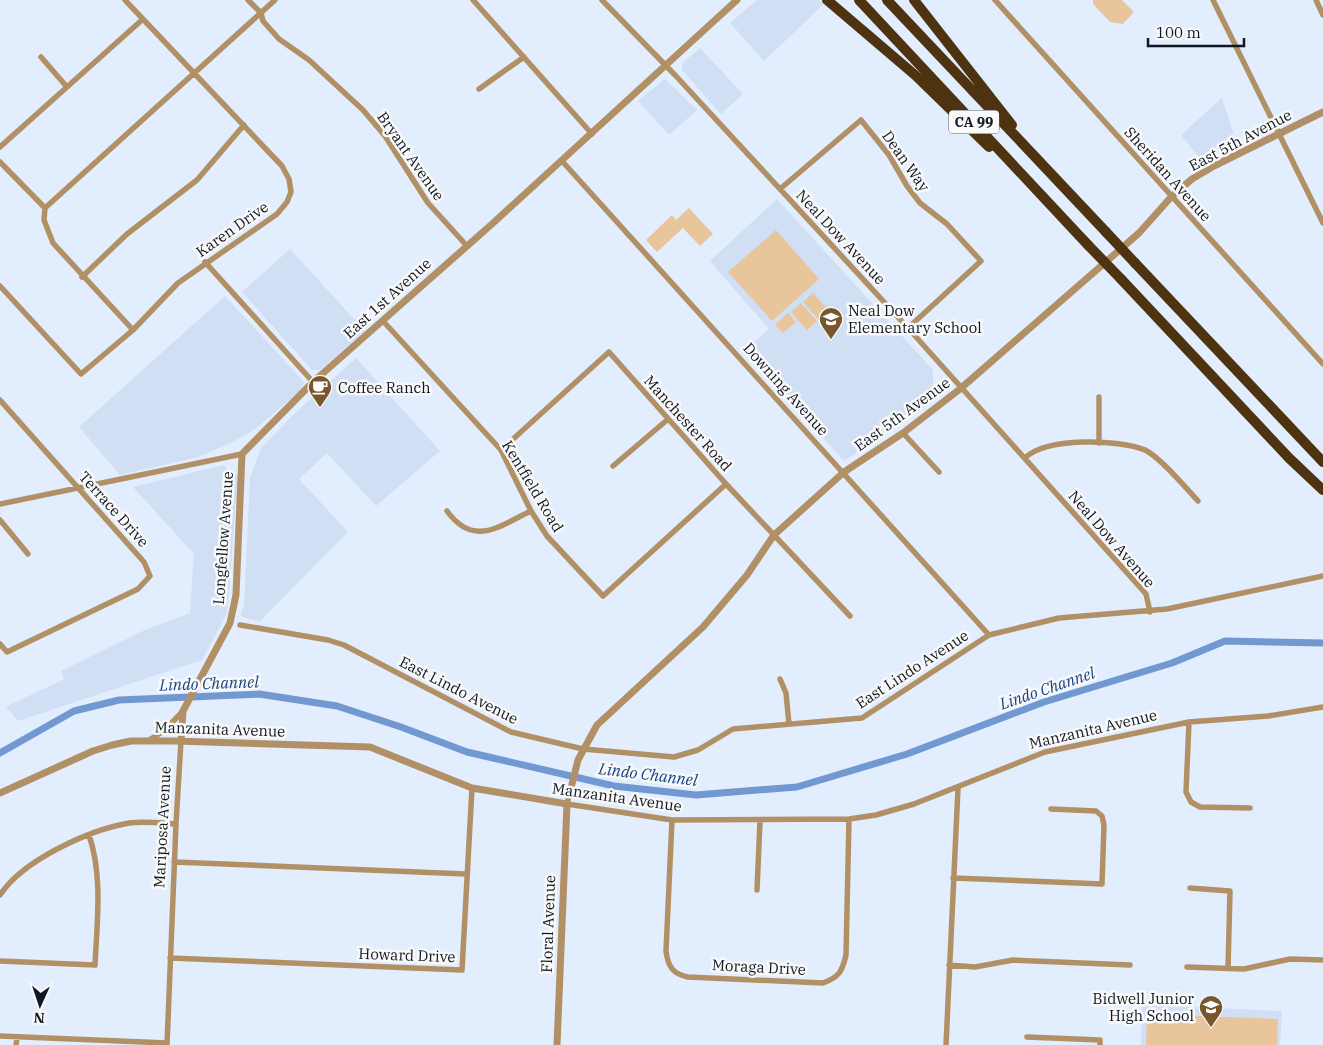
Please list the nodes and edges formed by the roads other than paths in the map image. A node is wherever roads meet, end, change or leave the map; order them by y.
1 (125, 0) edge
2 (248, 0) edge
3 (275, 0) edge
4 (473, 0) edge
5 (602, 0) edge
6 (737, 0) edge
7 (827, 0) edge
8 (859, 0) edge
9 (887, 0) edge
10 (914, 0) edge
11 (995, 0) edge
12 (1213, 0) edge
13 (1316, 0) edge
14 (260, 13) junction
15 (1323, 15) edge
16 (142, 18) junction
17 (41, 57) dead end
18 (524, 57) junction
19 (665, 66) junction
20 (193, 72) junction
21 (66, 87) junction
22 (479, 89) dead end
23 (1323, 112) edge
24 (244, 125) junction
25 (1279, 133) junction
26 (592, 134) junction
27 (0, 147) edge
28 (1032, 155) junction
29 (562, 161) junction
30 (0, 162) edge
31 (1014, 166) junction
32 (780, 189) junction
33 (1172, 196) junction
34 (45, 208) junction
35 (1323, 223) edge
36 (467, 246) junction
37 (205, 262) junction
38 (82, 277) junction
39 (0, 286) edge
40 (383, 322) junction
41 (908, 328) junction
42 (133, 330) junction
43 (1323, 364) edge
44 (313, 382) junction
45 (960, 389) junction
46 (1099, 397) dead end
47 (0, 400) edge
48 (667, 420) junction
49 (903, 433) junction
50 (1099, 443) junction
51 (500, 450) junction
52 (242, 454) junction
53 (1025, 458) junction
54 (1323, 462) edge
55 (613, 466) dead end
56 (844, 472) junction
57 (939, 472) dead end
58 (726, 484) junction
59 (78, 488) junction
60 (1323, 490) edge
61 (1198, 501) dead end
62 (0, 504) edge
63 (448, 511) dead end
64 (531, 511) junction
65 (0, 520) edge
66 (774, 535) junction
67 (28, 554) dead end
68 (1323, 576) edge
69 (1150, 612) junction
70 (850, 616) dead end
71 (230, 623) joint
72 (240, 625) dead end
73 (989, 635) junction
74 (0, 644) edge
75 (780, 679) dead end
76 (1323, 707) edge
77 (183, 712) junction
78 (1188, 722) junction
79 (789, 724) junction
80 (148, 741) junction
81 (181, 741) junction
82 (583, 749) junction
83 (472, 788) junction
84 (958, 788) junction
85 (0, 793) edge
86 (569, 796) joint
87 (567, 804) junction
88 (1051, 808) dead end
89 (1250, 808) dead end
90 (849, 819) junction
91 (672, 820) junction
92 (760, 821) junction
93 (176, 824) junction
94 (89, 835) junction
95 (174, 862) junction
96 (466, 874) junction
97 (953, 878) junction
98 (1190, 888) dead end
99 (757, 890) dead end
100 (0, 895) edge
101 (170, 958) junction
102 (1323, 960) edge
103 (0, 961) edge
104 (949, 965) junction
105 (1130, 965) dead end
106 (1187, 967) dead end
107 (1228, 969) junction
108 (0, 1036) edge
109 (17, 1037) junction
110 (1027, 1037) dead end
111 (95, 1042) edge
112 (167, 1044) edge
113 (16, 1045) edge
114 (557, 1045) edge
115 (946, 1045) edge
116 (1100, 1045) edge

1 - 16 street, Karen Drive
2 - 14 street, Bryant Avenue
3 - 14 street
4 - 18 street
5 - 19 street, Neal Dow Avenue
6 - 19 street, East 1st Avenue
7 - 31 highway
8 - 31 highway, CA 99
9 - 28 highway, CA 99
10 - 28 highway
11 - 33 street, Sheridan Avenue
12 - 25 street
13 - 15 street
14 - 20 street
14 - 36 street, Bryant Avenue
16 - 20 street, Karen Drive
16 - 21 street
17 - 21 street
18 - 22 street
18 - 26 street
19 - 26 street, East 1st Avenue
19 - 32 street, Neal Dow Avenue
20 - 24 street, Karen Drive
20 - 34 street
21 - 27 street
23 - 25 street, East 5th Avenue
24 - 37 street, Karen Drive
24 - 38 street
25 - 33 street, East 5th Avenue
25 - 35 street
26 - 29 street, East 1st Avenue
28 - 54 highway, CA 99, bridge
29 - 36 street, East 1st Avenue
29 - 56 street, Downing Avenue
30 - 34 street
31 - 60 highway, CA 99, bridge
32 - 41 street, Neal Dow Avenue
32 - 41 street, Dean Way
33 - 43 street, Sheridan Avenue
33 - 45 street, East 5th Avenue
34 - 38 street
36 - 40 street, East 1st Avenue
37 - 42 street, Karen Drive
37 - 44 street
38 - 42 street
39 - 42 street, Karen Drive
40 - 44 street, East 1st Avenue
40 - 51 street, Kentfield Road
41 - 45 street, Neal Dow Avenue
44 - 52 street, East 1st Avenue
45 - 49 street, East 5th Avenue
45 - 53 street, Neal Dow Avenue
46 - 50 street
47 - 59 street, Terrace Drive
48 - 51 street, Manchester Road
48 - 55 street
48 - 58 street, Manchester Road
49 - 56 street, East 5th Avenue
49 - 57 street
50 - 53 street
50 - 61 street
51 - 64 street, Kentfield Road
52 - 59 street
52 - 71 street, Longfellow Avenue
53 - 69 street, Neal Dow Avenue
56 - 66 street, East 5th Avenue
56 - 73 street, Downing Avenue
58 - 64 street, Kentfield Road
58 - 66 street, Manchester Road
59 - 62 street
59 - 74 street, Terrace Drive
63 - 64 street
65 - 67 street
66 - 70 street, Manchester Road
66 - 82 street, East 5th Avenue
68 - 69 street, East Lindo Avenue
69 - 73 street, East Lindo Avenue
71 - 77 street, Mariposa Avenue
72 - 82 street, East Lindo Avenue
73 - 79 street, East Lindo Avenue
75 - 79 street
76 - 78 street, Manzanita Avenue
77 - 80 street
77 - 81 street, Mariposa Avenue
78 - 84 street, Manzanita Avenue
78 - 89 street
79 - 82 street, East Lindo Avenue
80 - 81 street, Manzanita Avenue
80 - 85 street, Manzanita Avenue
81 - 83 street, Manzanita Avenue
81 - 93 street, Mariposa Avenue
82 - 86 street, East 5th Avenue
83 - 87 street, Manzanita Avenue
83 - 96 street, Howard Drive
84 - 90 street, Manzanita Avenue
84 - 97 street
86 - 87 street, East 5th Avenue
87 - 91 street, Manzanita Avenue
87 - 114 street, Floral Avenue
88 - 97 street
90 - 91 street, Moraga Drive
90 - 92 street, Manzanita Avenue
91 - 92 street, Manzanita Avenue
92 - 99 street
93 - 94 street
93 - 95 street, Mariposa Avenue
94 - 100 street
94 - 103 street
95 - 96 street
95 - 101 street, Mariposa Avenue
96 - 101 street, Howard Drive
97 - 104 street
98 - 107 street
101 - 112 street, Mariposa Avenue
102 - 107 street
104 - 105 street
104 - 115 street
106 - 107 street
108 - 109 street
109 - 111 street
109 - 113 street
110 - 116 street
111 - 112 street

